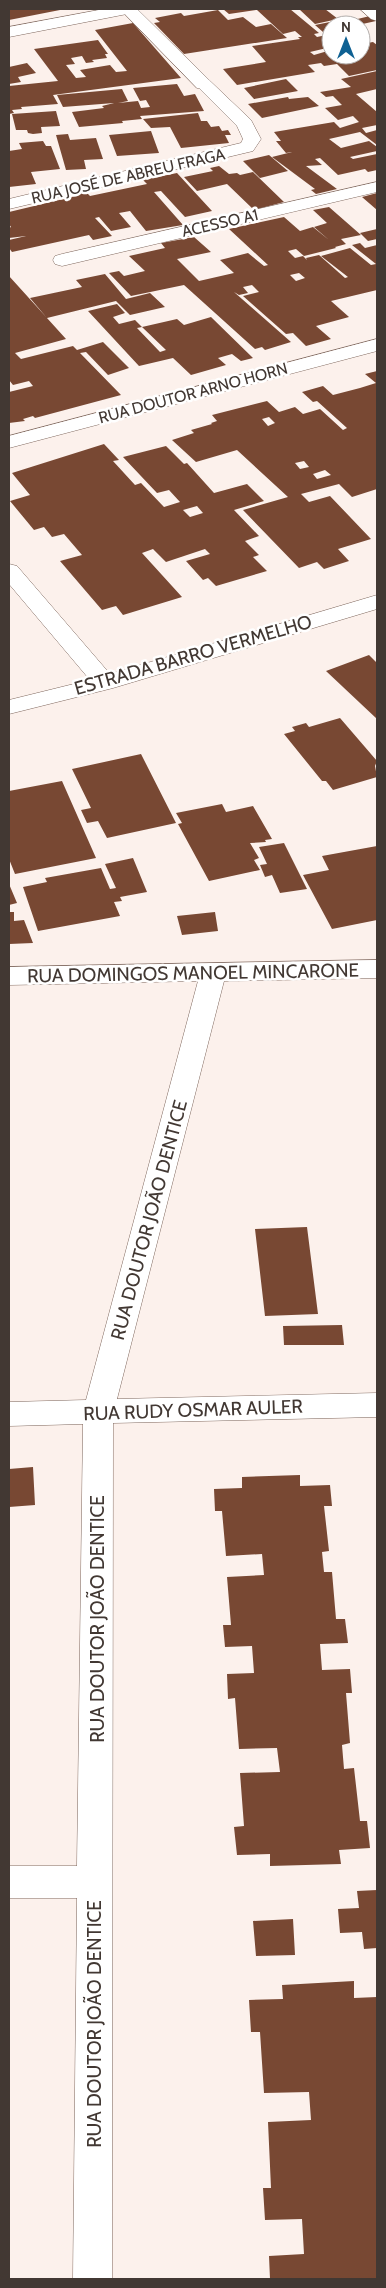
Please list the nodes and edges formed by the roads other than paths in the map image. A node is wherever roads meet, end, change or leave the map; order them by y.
1 (127, 9) edge
2 (368, 9) edge
3 (377, 16) edge
4 (9, 32) edge
5 (377, 186) edge
6 (9, 204) edge
7 (62, 260) dead end
8 (377, 345) edge
9 (9, 442) edge
10 (9, 571) edge
11 (377, 602) edge
12 (105, 683) junction
13 (9, 707) edge
14 (377, 970) edge
15 (213, 973) junction
16 (9, 976) edge
17 (377, 1405) edge
18 (98, 1413) junction
19 (9, 1414) edge
20 (9, 1882) edge
21 (95, 1882) junction
22 (92, 2279) edge

1 - 4 street
1 - 6 street, RUA JOSÉ DE ABREU FRAGA
2 - 3 street
5 - 7 street, ACESSO A1
8 - 9 street, RUA DOUTOR ARNO HORN
10 - 12 street
11 - 12 street, ESTRADA BARRO VERMELHO
12 - 13 street, ESTRADA BARRO VERMELHO
14 - 15 street, RUA DOMINGOS MANOEL MINCARONE
15 - 16 street, RUA DOMINGOS MANOEL MINCARONE
15 - 18 street, RUA DOUTOR JOÃO DENTICE
17 - 18 street, RUA RUDY OSMAR AULER
18 - 19 street, RUA RUDY OSMAR AULER
18 - 21 street, RUA DOUTOR JOÃO DENTICE
20 - 21 street
21 - 22 street, RUA DOUTOR JOÃO DENTICE

